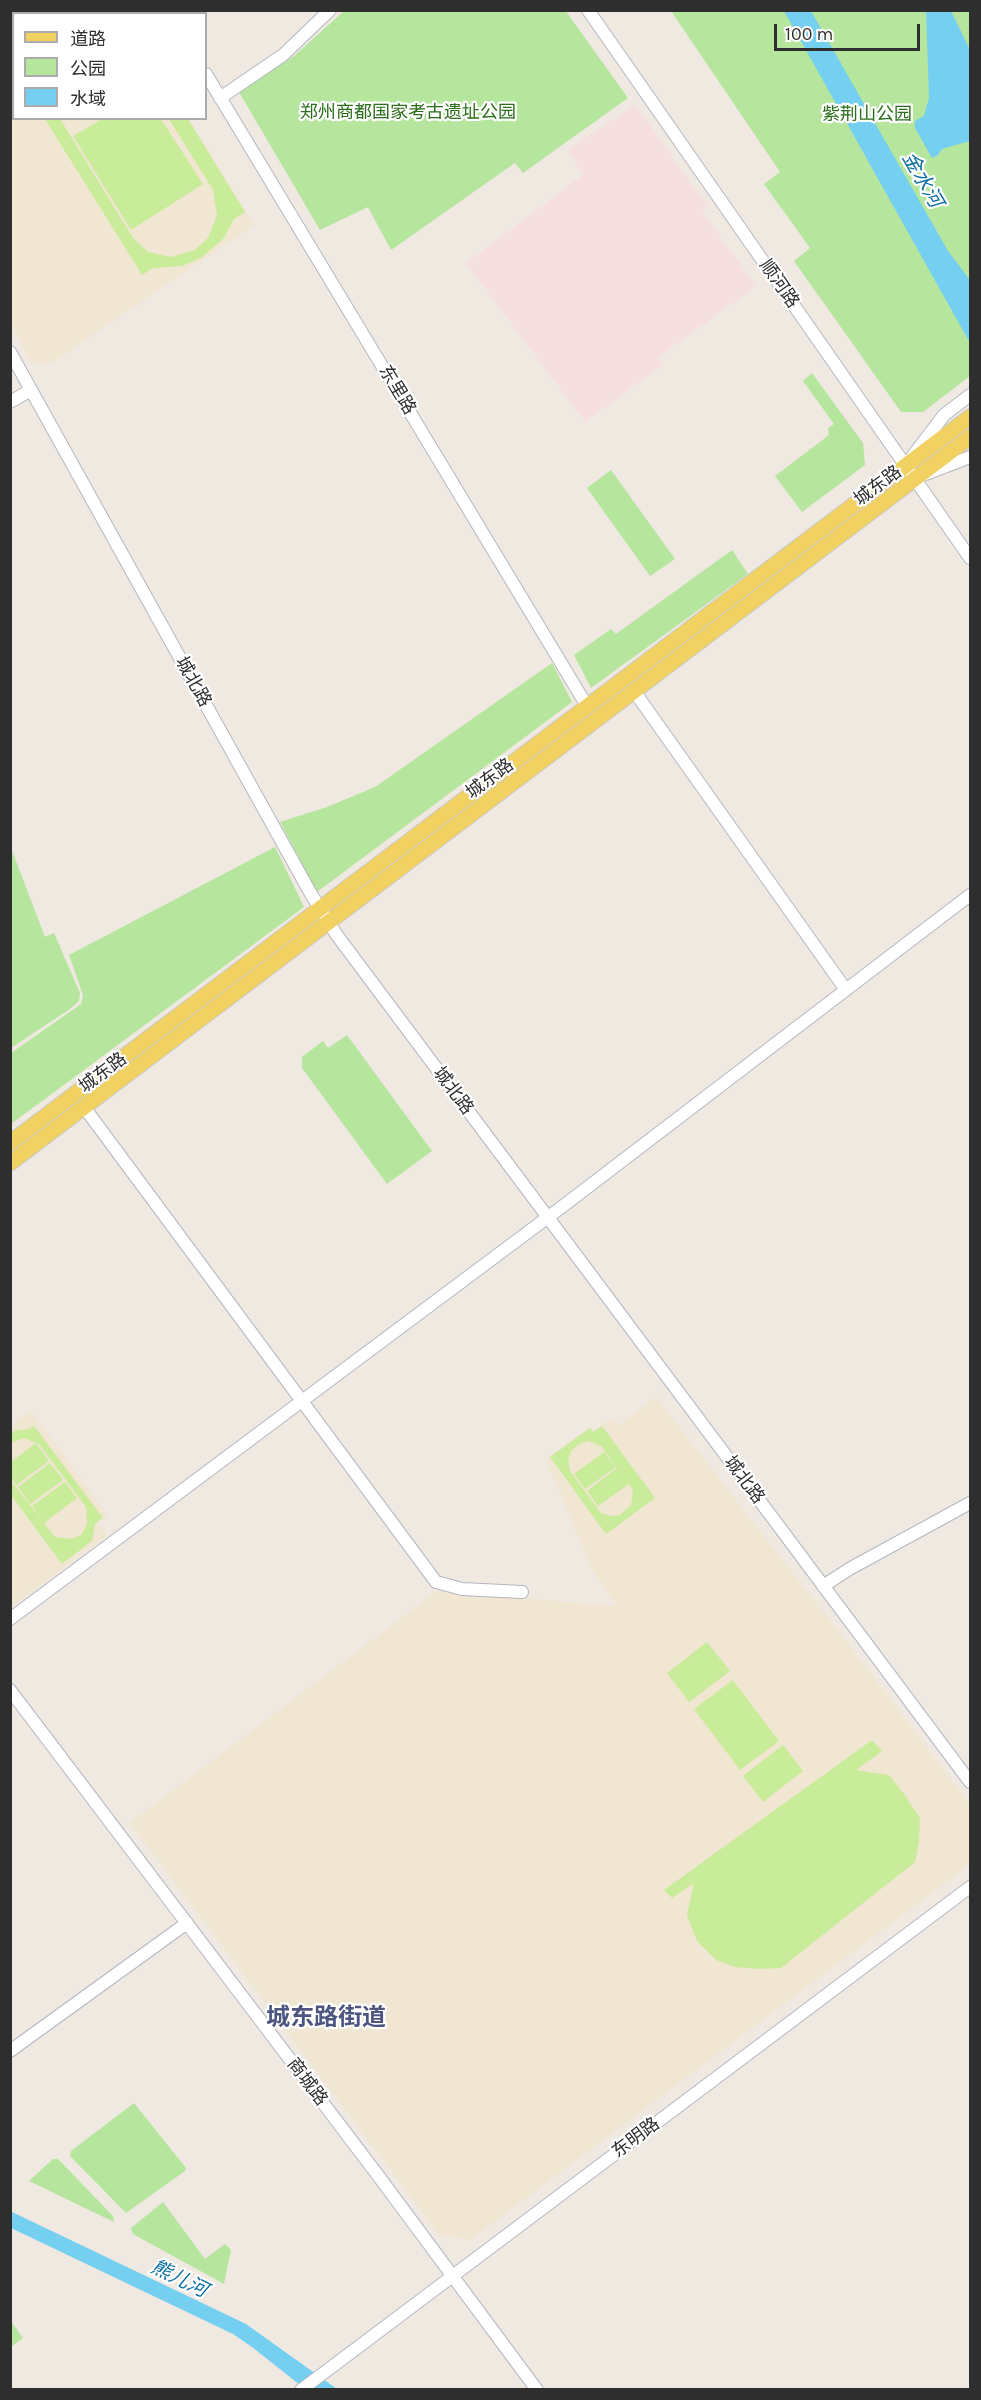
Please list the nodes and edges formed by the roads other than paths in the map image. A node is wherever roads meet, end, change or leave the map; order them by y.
1 (330, 10) edge
2 (588, 10) edge
3 (207, 76) edge
4 (220, 98) junction
5 (10, 352) edge
6 (32, 390) junction
7 (970, 395) edge
8 (10, 402) edge
9 (970, 417) edge
10 (970, 437) edge
11 (970, 457) edge
12 (906, 465) junction
13 (916, 478) junction
14 (970, 558) edge
15 (634, 691) junction
16 (588, 706) junction
17 (970, 895) edge
18 (320, 908) junction
19 (328, 922) junction
20 (846, 990) junction
21 (84, 1107) junction
22 (10, 1143) edge
23 (10, 1163) edge
24 (548, 1218) junction
25 (302, 1400) junction
26 (970, 1503) edge
27 (823, 1586) junction
28 (522, 1592) dead end
29 (10, 1619) edge
30 (10, 1690) edge
31 (970, 1782) edge
32 (970, 1887) edge
33 (187, 1923) junction
34 (10, 2051) edge
35 (453, 2276) junction
36 (301, 2390) edge
37 (537, 2390) edge

1 - 4 street
2 - 12 street, 顺河路
3 - 4 street, 东里路
4 - 16 street, 东里路
5 - 6 street, 城北路
6 - 8 street
6 - 18 street, 城北路
7 - 12 street
9 - 12 main road, 城东路
10 - 13 main road, 城东路
11 - 13 street
12 - 13 street, 顺河路
12 - 16 main road, 城东路
13 - 14 street, 顺河路
13 - 15 main road, 城东路
15 - 19 main road, 城东路
15 - 20 street
16 - 18 main road, 城东路
17 - 20 street
18 - 19 street, 城北路
18 - 22 main road, 城东路
19 - 21 main road, 城东路
19 - 24 street, 城北路
20 - 24 street
21 - 23 main road, 城东路
21 - 25 street
24 - 25 street
24 - 27 street, 城北路
25 - 28 street
25 - 29 street
26 - 27 street
27 - 31 street, 城北路
30 - 33 street, 商城路
32 - 35 street, 东明路
33 - 34 street
33 - 35 street, 商城路
35 - 36 street, 东明路
35 - 37 street, 商城路

